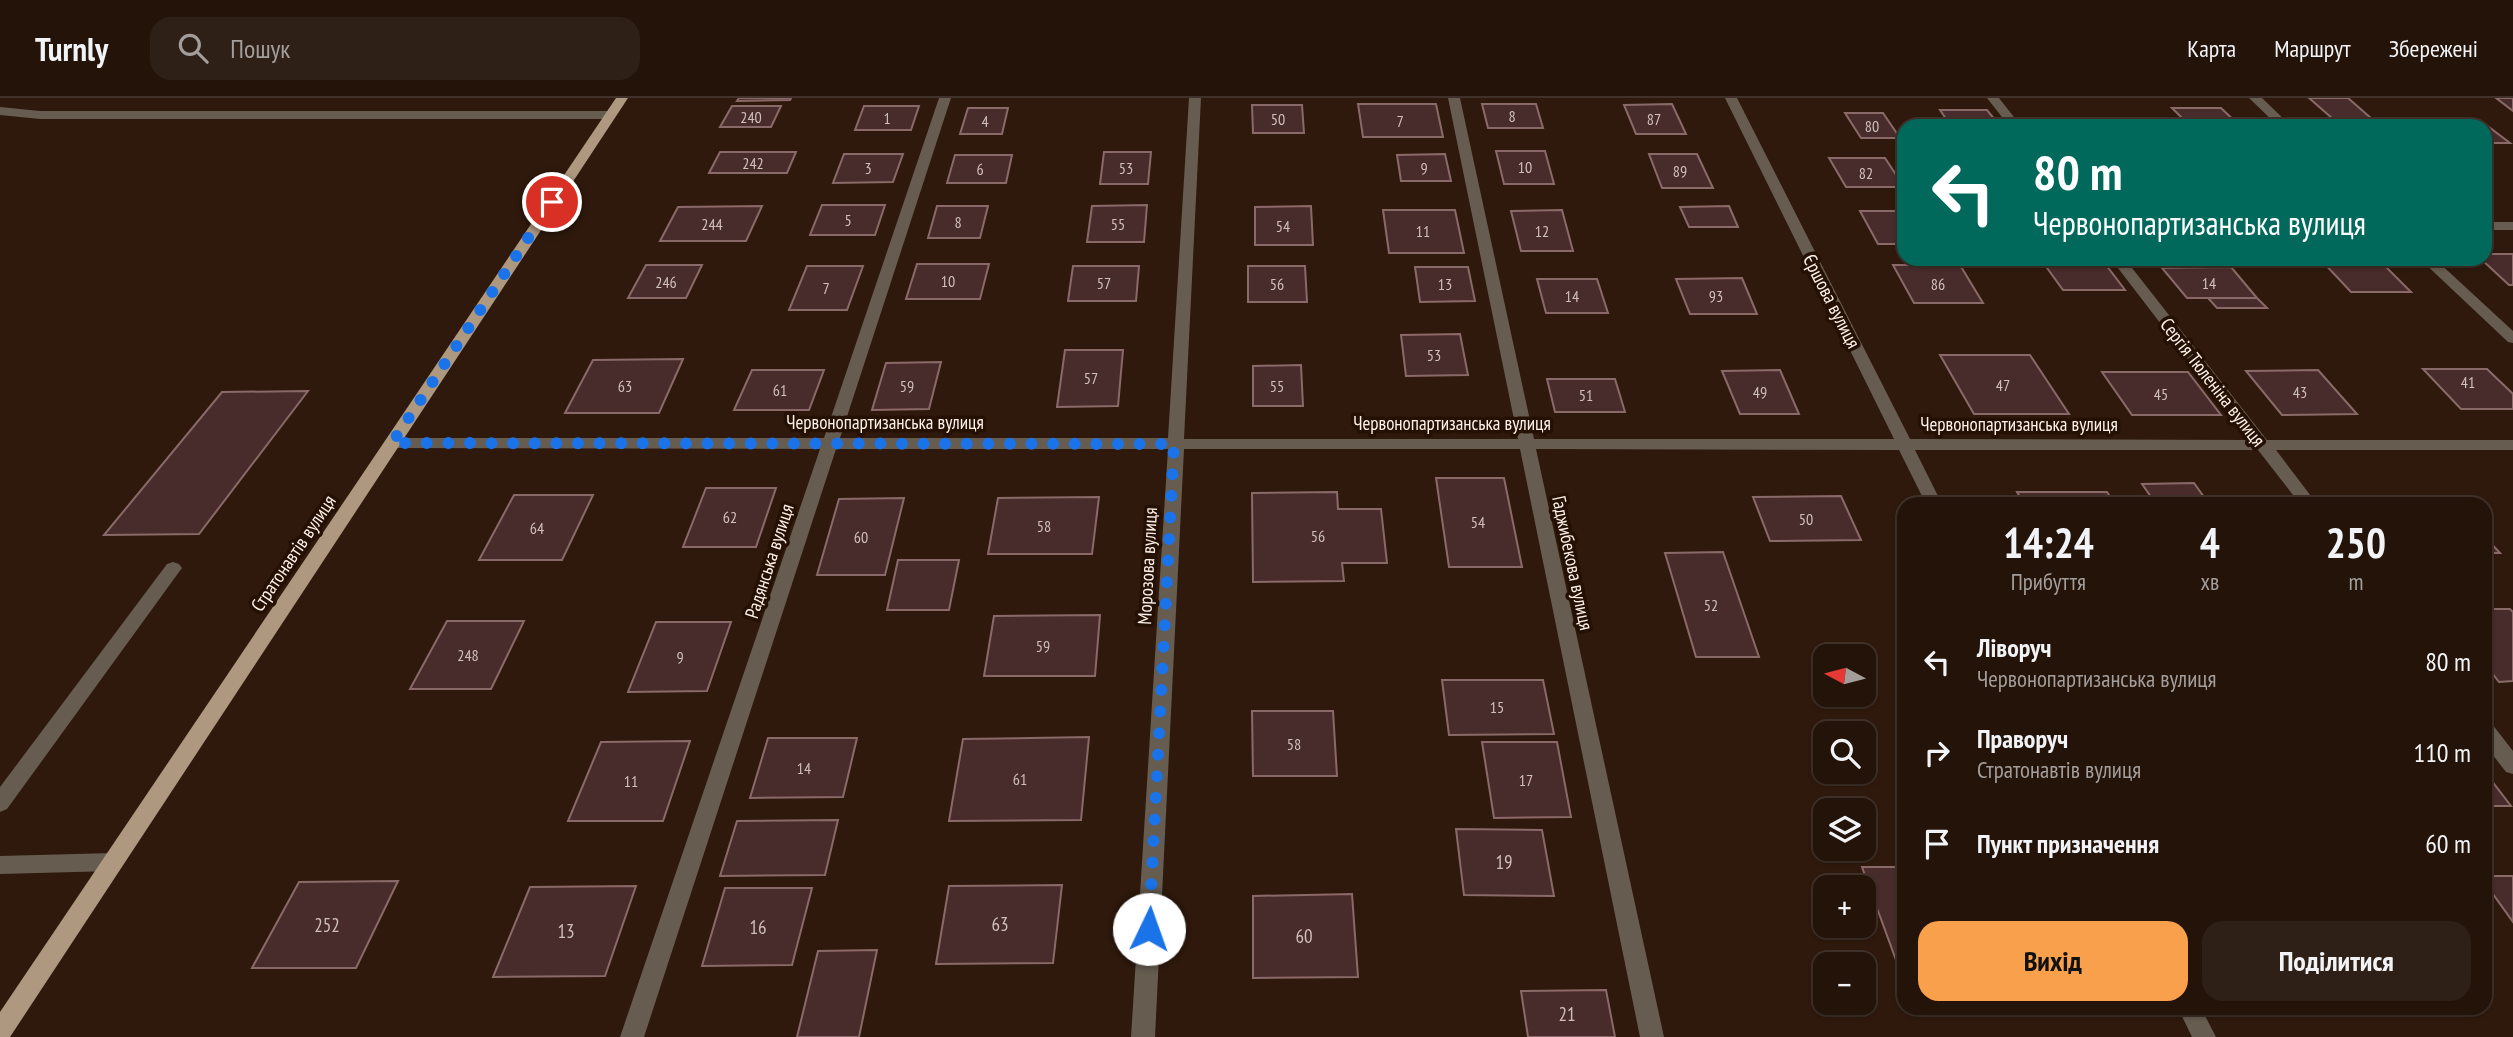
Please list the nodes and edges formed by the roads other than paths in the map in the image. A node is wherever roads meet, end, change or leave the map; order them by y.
1 (622, 98) edge
2 (945, 98) edge
3 (1195, 98) edge
4 (1454, 98) edge
5 (1731, 98) edge
6 (1993, 98) edge
7 (2255, 98) edge
8 (0, 111) edge
9 (611, 115) junction
10 (2009, 119) edge
11 (2278, 119) edge
12 (2492, 226) edge
13 (2513, 226) edge
14 (2123, 266) edge
15 (2435, 266) edge
16 (2513, 339) edge
17 (392, 443) junction
18 (830, 443) junction
19 (1174, 444) junction
20 (1526, 444) junction
21 (1904, 445) junction
22 (2263, 445) junction
23 (2513, 445) edge
24 (1930, 497) edge
25 (2304, 497) edge
26 (173, 568) dead end
27 (2492, 739) edge
28 (2513, 766) edge
29 (0, 803) edge
30 (113, 862) junction
31 (0, 866) edge
32 (2193, 1015) edge
33 (0, 1032) edge
34 (632, 1037) edge
35 (1143, 1037) edge
36 (1652, 1037) edge
37 (2204, 1037) edge

1 - 9 main road, Стратонавтів вулиця
2 - 18 street, Радянська вулиця
3 - 19 street, Морозова вулиця
4 - 20 street, Гаджибекова вулиця
5 - 21 street, Єршова вулиця
6 - 10 street
7 - 11 street
8 - 9 street
9 - 17 main road, Стратонавтів вулиця
12 - 13 street
14 - 22 street, Сергія Тюленіна вулиця
15 - 16 street
17 - 18 street, Червонопартизанська вулиця
17 - 30 main road, Стратонавтів вулиця
18 - 19 street, Червонопартизанська вулиця
18 - 34 street, Радянська вулиця
19 - 20 street, Червонопартизанська вулиця
19 - 35 street, Морозова вулиця
20 - 21 street, Червонопартизанська вулиця
20 - 36 street, Гаджибекова вулиця
21 - 22 street, Червонопартизанська вулиця
21 - 24 street, Єршова вулиця
22 - 23 street, Червонопартизанська вулиця
22 - 25 street, Сергія Тюленіна вулиця
26 - 29 street
27 - 28 street
30 - 31 street
30 - 33 main road, Стратонавтів вулиця
32 - 37 street

